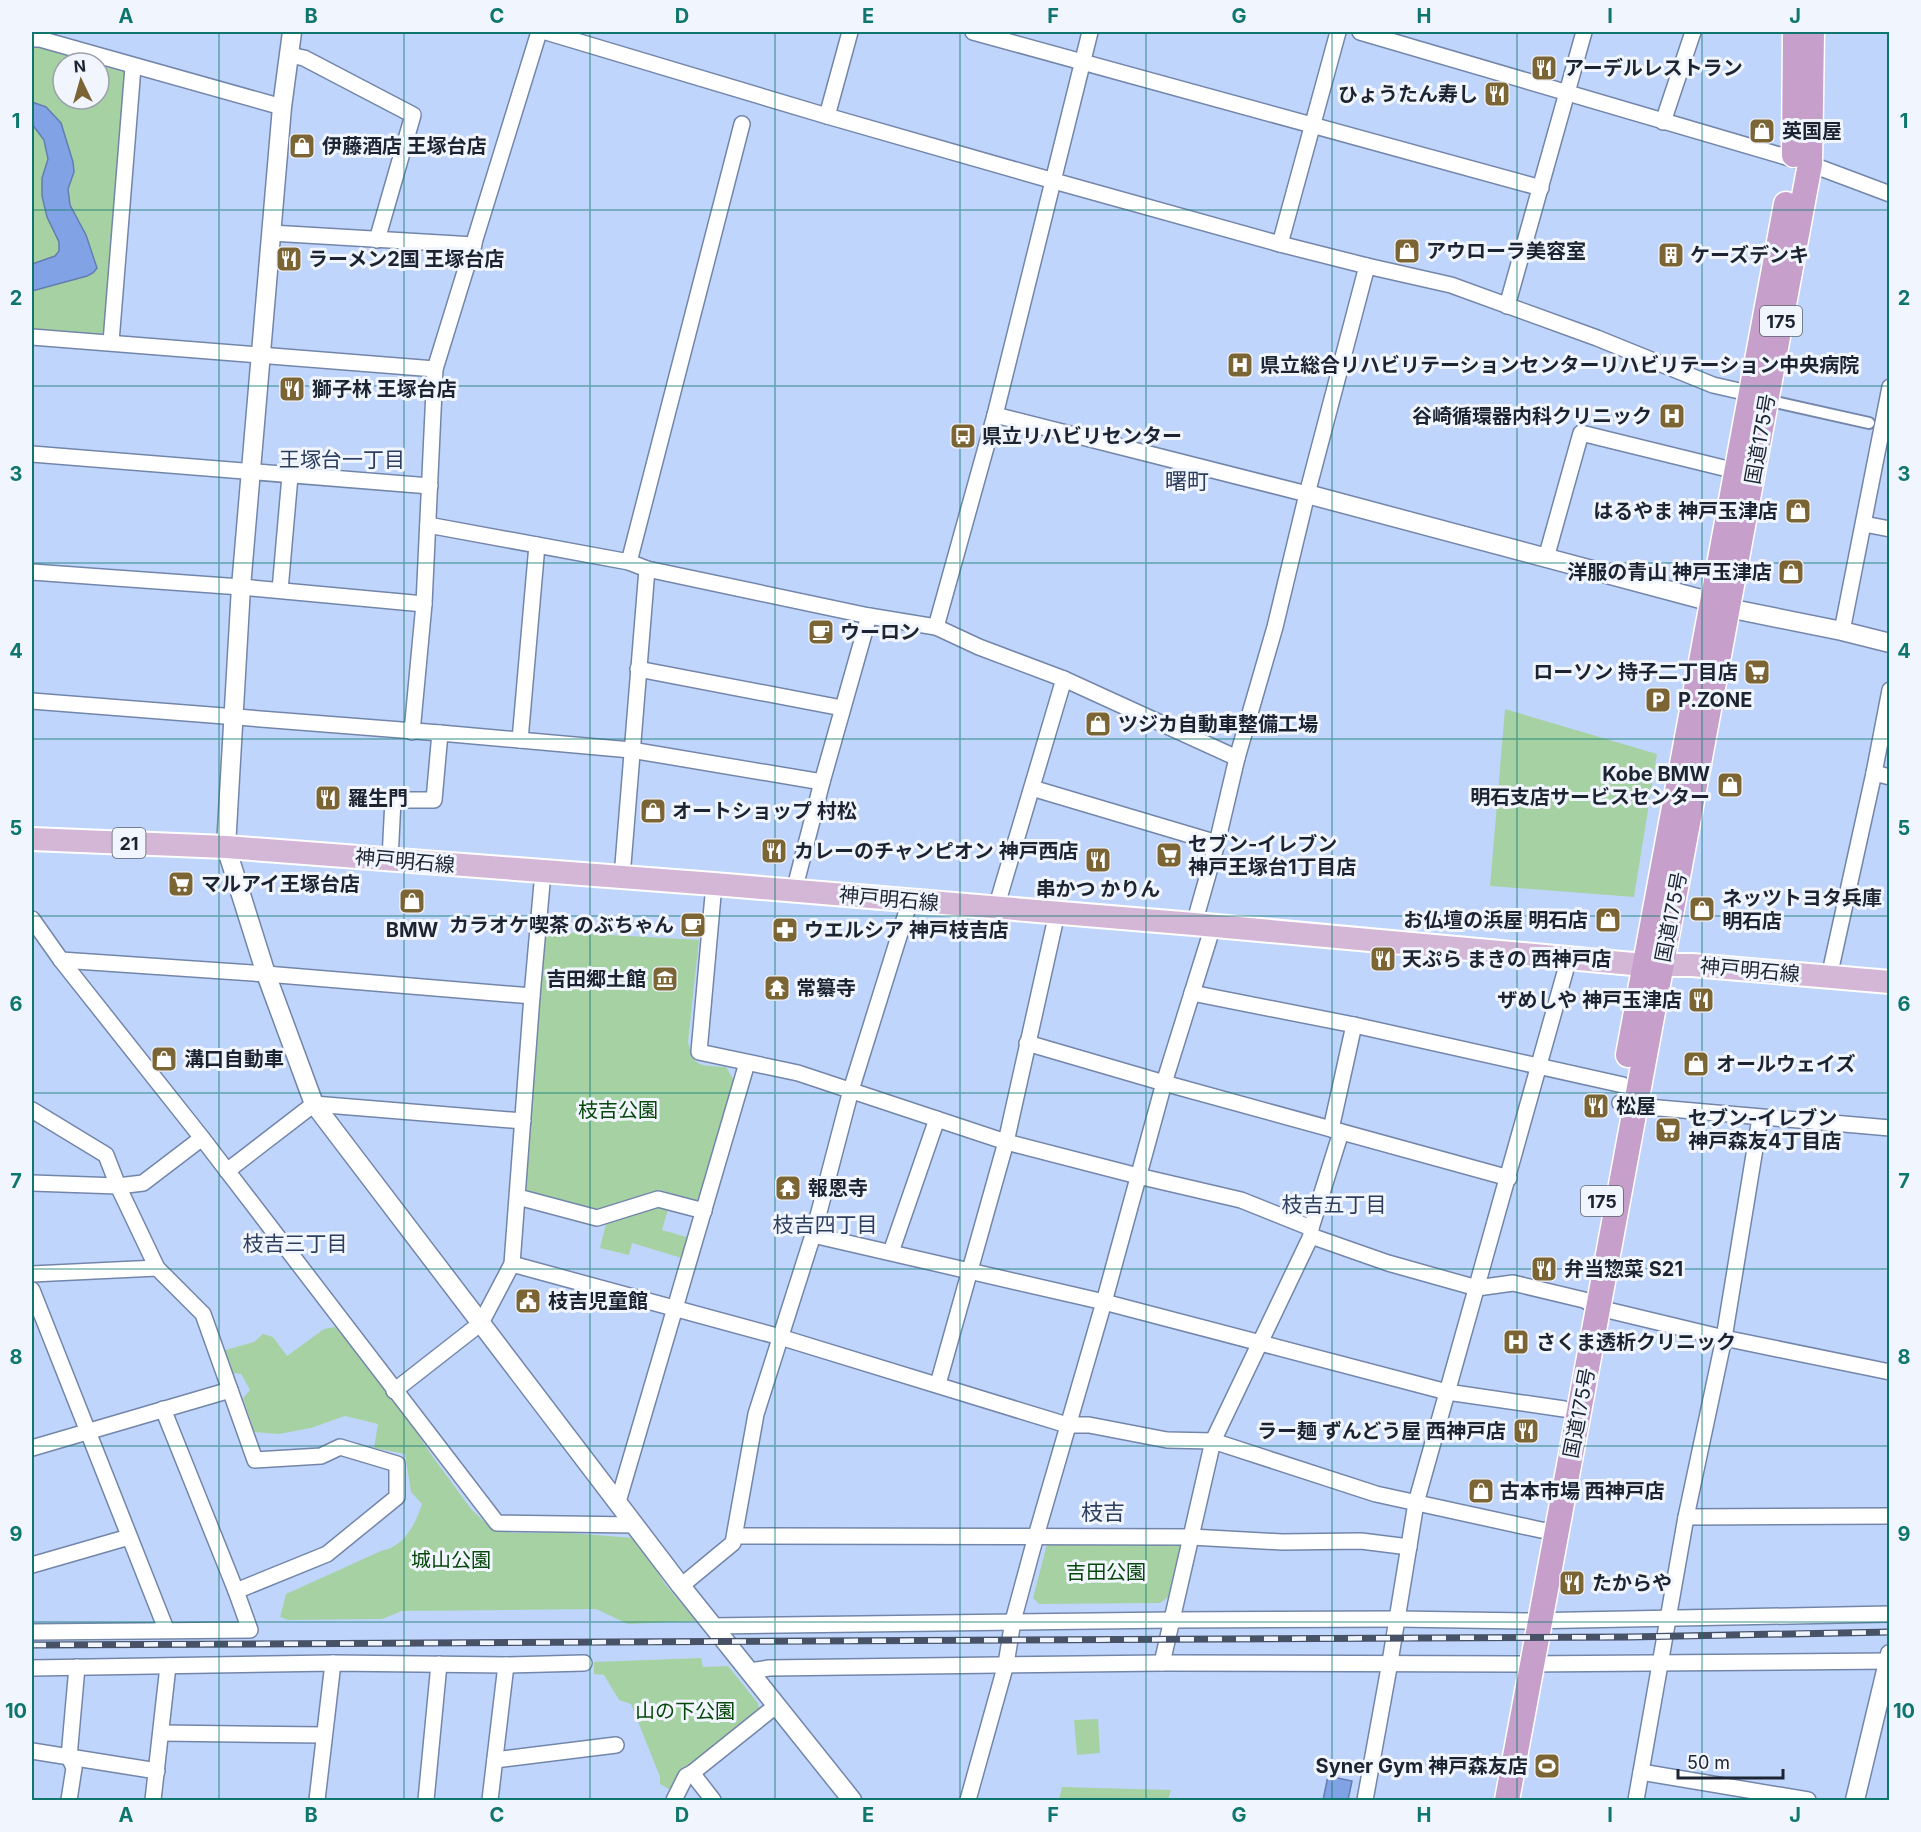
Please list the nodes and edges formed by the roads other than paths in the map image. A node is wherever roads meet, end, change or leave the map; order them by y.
1 (292, 32) edge
2 (539, 32) edge
3 (546, 32) edge
4 (850, 32) edge
5 (973, 32) edge
6 (1090, 32) edge
7 (1338, 32) edge
8 (1360, 32) edge
9 (1584, 32) edge
10 (1693, 32) edge
11 (1795, 32) edge
12 (1812, 32) edge
13 (38, 36) edge
14 (289, 55) junction
15 (1082, 62) junction
16 (133, 67) junction
17 (1566, 93) junction
18 (282, 107) junction
19 (827, 116) junction
20 (1662, 122) junction
21 (742, 124) dead end
22 (1312, 125) junction
23 (1802, 163) junction
24 (1054, 181) junction
25 (1540, 188) junction
26 (1890, 194) edge
27 (271, 233) junction
28 (377, 240) junction
29 (1280, 244) junction
30 (474, 245) junction
31 (1367, 266) junction
32 (1508, 306) junction
33 (32, 337) edge
34 (111, 342) junction
35 (261, 354) junction
36 (435, 369) junction
37 (1890, 387) edge
38 (1764, 398) junction
39 (995, 415) junction
40 (1881, 421) edge
41 (32, 454) edge
42 (250, 473) junction
43 (1745, 473) junction
44 (290, 476) junction
45 (430, 486) junction
46 (1307, 494) junction
47 (1864, 524) junction
48 (428, 525) junction
49 (1890, 529) edge
50 (537, 545) junction
51 (1546, 558) junction
52 (629, 562) junction
53 (647, 569) junction
54 (32, 572) edge
55 (241, 587) junction
56 (280, 590) junction
57 (424, 603) junction
58 (1720, 605) junction
59 (869, 616) junction
60 (936, 627) junction
61 (1842, 631) junction
62 (1890, 644) edge
63 (638, 669) junction
64 (1064, 679) junction
65 (1890, 690) edge
66 (32, 701) edge
67 (843, 708) junction
68 (232, 718) junction
69 (412, 732) junction
70 (440, 733) junction
71 (520, 740) junction
72 (631, 750) junction
73 (1237, 758) junction
74 (1874, 773) junction
75 (1890, 777) edge
76 (822, 782) junction
77 (1032, 788) junction
78 (32, 839) edge
79 (1217, 843) junction
80 (226, 847) junction
81 (390, 859) junction
82 (543, 872) junction
83 (622, 877) junction
84 (714, 884) junction
85 (794, 891) junction
86 (910, 902) junction
87 (996, 908) junction
88 (1057, 913) junction
89 (32, 919) edge
90 (1204, 925) junction
91 (1569, 958) junction
92 (61, 960) junction
93 (1653, 965) junction
94 (266, 974) junction
95 (1828, 977) junction
96 (1890, 982) edge
97 (1192, 993) junction
98 (532, 996) junction
99 (1354, 1025) junction
100 (1027, 1043) junction
101 (747, 1063) junction
102 (1539, 1065) junction
103 (1164, 1083) junction
104 (851, 1090) junction
105 (1626, 1098) junction
106 (314, 1104) junction
107 (32, 1110) edge
108 (1760, 1118) junction
109 (937, 1119) junction
110 (523, 1121) junction
111 (1890, 1128) edge
112 (1336, 1131) junction
113 (202, 1138) junction
114 (1006, 1142) junction
115 (227, 1171) junction
116 (1138, 1176) junction
117 (1509, 1178) junction
118 (32, 1183) edge
119 (118, 1186) junction
120 (518, 1197) junction
121 (704, 1211) junction
122 (1311, 1232) junction
123 (813, 1235) junction
124 (891, 1252) junction
125 (512, 1264) junction
126 (157, 1268) junction
127 (970, 1270) junction
128 (32, 1274) edge
129 (1477, 1288) junction
130 (32, 1290) edge
131 (1104, 1302) junction
132 (1592, 1304) junction
133 (676, 1308) junction
134 (481, 1323) junction
135 (780, 1337) junction
136 (1724, 1338) junction
137 (1261, 1342) junction
138 (1890, 1372) edge
139 (938, 1384) junction
140 (230, 1390) junction
141 (394, 1391) junction
142 (1447, 1392) junction
143 (163, 1409) junction
144 (1564, 1409) junction
145 (1068, 1425) junction
146 (87, 1432) junction
147 (1213, 1441) junction
148 (32, 1448) edge
149 (618, 1502) junction
150 (1416, 1503) junction
151 (1890, 1516) edge
152 (1686, 1517) junction
153 (635, 1525) junction
154 (1549, 1530) junction
155 (735, 1536) junction
156 (1035, 1536) junction
157 (129, 1537) junction
158 (1191, 1537) junction
159 (1409, 1547) junction
160 (32, 1565) edge
161 (681, 1586) junction
162 (236, 1591) junction
163 (1890, 1614) edge
164 (1398, 1619) junction
165 (1172, 1620) junction
166 (1668, 1620) junction
167 (1013, 1621) junction
168 (1533, 1621) junction
169 (713, 1626) junction
170 (166, 1629) junction
171 (32, 1632) edge
172 (1889, 1658) edge
173 (1390, 1662) junction
174 (333, 1663) junction
175 (1162, 1663) junction
176 (1660, 1663) junction
177 (439, 1664) junction
178 (584, 1664) dead end
179 (1006, 1664) junction
180 (1525, 1664) junction
181 (506, 1665) junction
182 (168, 1666) junction
183 (77, 1667) junction
184 (32, 1668) edge
185 (750, 1671) junction
186 (777, 1705) junction
187 (162, 1733) junction
188 (324, 1735) junction
189 (616, 1745) dead end
190 (32, 1751) edge
191 (69, 1757) junction
192 (495, 1760) junction
193 (157, 1771) junction
194 (1641, 1772) junction
195 (692, 1773) junction
196 (69, 1800) edge
197 (153, 1800) edge
198 (317, 1800) edge
199 (426, 1800) edge
200 (490, 1800) edge
201 (674, 1800) edge
202 (713, 1800) edge
203 (852, 1800) edge
204 (968, 1800) edge
205 (1365, 1800) edge
206 (1492, 1800) edge
207 (1507, 1800) edge
208 (1636, 1800) edge
209 (1808, 1800) edge
210 (1855, 1800) edge

1 - 14 street
2 - 30 street
3 - 19 street
4 - 19 street
5 - 15 street
6 - 15 street
7 - 22 street
8 - 17 street
9 - 17 street
10 - 20 street
11 - 23 highway, 国道175号 / 175
12 - 23 highway, 国道175号 / 175
13 - 16 street
14 - 18 street
14 - 28 street
15 - 22 street
15 - 24 street
16 - 18 street
16 - 34 street
17 - 20 street
17 - 25 street
18 - 27 street
19 - 24 street
20 - 23 street
21 - 52 street
22 - 25 street
22 - 29 street
23 - 26 street
23 - 38 highway, 国道175号 / 175
24 - 29 street
24 - 39 street
25 - 32 street
27 - 28 street
27 - 35 street
28 - 30 street
29 - 31 street
30 - 36 street
31 - 32 street
31 - 46 street
32 - 38 street
33 - 34 street
34 - 35 street
35 - 36 street
35 - 42 street
36 - 45 street
37 - 40 street
38 - 40 street
38 - 43 highway, 国道175号 / 175
39 - 46 street
39 - 60 street
40 - 47 street
41 - 42 street
42 - 44 street
42 - 55 street
43 - 51 street
43 - 58 highway, 国道175号 / 175
44 - 45 street
44 - 56 street
45 - 48 street
46 - 51 street
46 - 73 street
47 - 49 street
47 - 61 street
48 - 50 street
48 - 57 street
50 - 52 street
50 - 71 street
51 - 58 street
52 - 53 street
53 - 59 street
53 - 63 street
54 - 55 street
55 - 56 street
55 - 68 street
56 - 57 street
57 - 69 street
58 - 61 street
58 - 93 highway, 国道175号 / 175
59 - 60 street
59 - 67 street
60 - 64 street
61 - 62 street
63 - 67 street
63 - 72 street
64 - 73 street
64 - 77 street
65 - 74 street
66 - 68 street
67 - 76 street
68 - 69 street
68 - 80 street
69 - 70 street
70 - 71 street
70 - 81 street
71 - 72 street
72 - 76 street
72 - 83 street
73 - 79 street
74 - 75 street
74 - 95 street
76 - 85 street
77 - 79 street
77 - 87 street
78 - 80 main road, 神戸明石線 / 21
79 - 90 street
80 - 81 main road, 神戸明石線 / 21
80 - 94 street
81 - 82 main road, 神戸明石線 / 21
82 - 83 main road, 神戸明石線 / 21
82 - 98 street
83 - 84 main road, 神戸明石線 / 21
84 - 85 main road, 神戸明石線 / 21
84 - 101 street
85 - 86 main road, 神戸明石線 / 21
86 - 87 main road, 神戸明石線 / 21
86 - 104 street
87 - 88 main road, 神戸明石線 / 21
88 - 90 main road, 神戸明石線 / 21
88 - 100 street
89 - 92 street
90 - 91 main road, 神戸明石線 / 21
90 - 97 street
91 - 93 main road, 神戸明石線 / 21
91 - 102 street
92 - 94 street
92 - 113 street
93 - 95 main road, 神戸明石線 / 21
93 - 105 highway, 国道175号 / 175
94 - 98 street
94 - 106 street
95 - 96 main road, 神戸明石線 / 21
97 - 99 street
97 - 103 street
98 - 110 street
99 - 102 street
99 - 112 street
100 - 103 street
100 - 114 street
101 - 104 street
101 - 121 street
102 - 105 street
102 - 117 street
103 - 112 street
103 - 116 street
104 - 109 street
104 - 123 street
105 - 108 street
105 - 132 highway, 国道175号 / 175
106 - 110 street
106 - 115 street
106 - 134 street
107 - 119 street
108 - 111 street
108 - 136 street
109 - 114 street
109 - 124 street
110 - 120 street
112 - 117 street
112 - 122 street
113 - 115 street
113 - 119 street
114 - 116 street
114 - 127 street
115 - 141 street
116 - 122 street
116 - 131 street
117 - 129 street
118 - 119 street
119 - 126 street
120 - 121 street
120 - 125 street
121 - 133 street
122 - 129 street
122 - 137 street
123 - 124 street
123 - 135 street
124 - 127 street
125 - 133 street
125 - 134 street
126 - 128 street
126 - 140 street
127 - 131 street
127 - 139 street
129 - 132 street
129 - 142 street
130 - 146 street
131 - 137 street
131 - 145 street
132 - 136 street
132 - 144 highway, 国道175号 / 175
132 - 154 highway, 国道175号 / 175
133 - 135 street
133 - 149 street
134 - 141 street
134 - 149 street
135 - 139 street
135 - 155 street
136 - 138 street
136 - 152 street
137 - 142 street
137 - 147 street
139 - 145 street
140 - 143 street
140 - 162 street
141 - 153 street
142 - 144 street
142 - 150 street
143 - 146 street
143 - 162 street
144 - 154 highway, 国道175号 / 175
145 - 147 street
145 - 156 street
146 - 148 street
146 - 157 street
147 - 150 street
147 - 158 street
149 - 153 street
150 - 154 street
150 - 159 street
151 - 152 street
152 - 166 street
153 - 161 street
154 - 168 highway, 国道175号 / 175
155 - 156 street
155 - 161 street
156 - 158 street
156 - 167 street
157 - 160 street
157 - 170 street
158 - 159 street
158 - 165 street
159 - 164 street
161 - 169 street
162 - 170 street
163 - 166 street
164 - 165 street
164 - 168 street
164 - 173 street
165 - 167 street
165 - 175 street
166 - 168 street
166 - 176 street
167 - 169 street
167 - 179 street
168 - 180 highway, 国道175号 / 175
169 - 185 street
170 - 171 street
172 - 176 street
172 - 210 street
173 - 175 street
173 - 180 street
173 - 205 street
174 - 177 street
174 - 182 street
174 - 188 street
175 - 179 street
176 - 180 street
176 - 194 street
177 - 181 street
177 - 199 street
178 - 181 street
179 - 185 street
179 - 204 street
180 - 206 highway, 国道175号 / 175
180 - 207 highway, 国道175号 / 175
181 - 192 street
182 - 183 street
182 - 187 street
183 - 184 street
183 - 191 street
185 - 186 street
186 - 195 street
186 - 203 street
187 - 188 street
187 - 193 street
188 - 198 street
189 - 192 street
190 - 191 street
191 - 193 street
191 - 196 street
192 - 200 street
193 - 197 street
194 - 208 street
194 - 209 street
195 - 201 street
195 - 202 street

